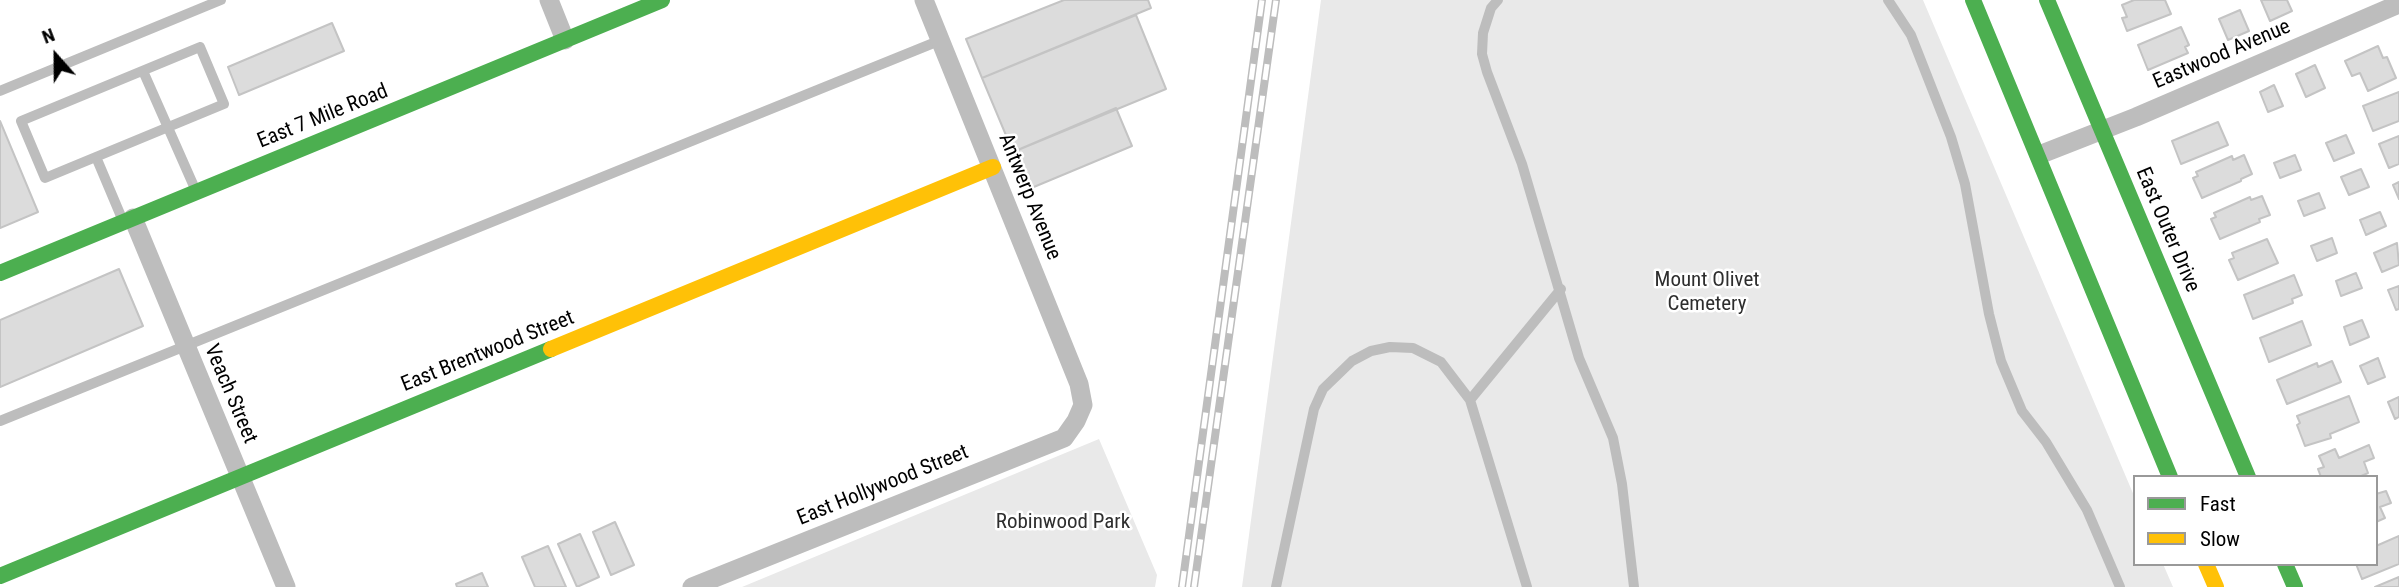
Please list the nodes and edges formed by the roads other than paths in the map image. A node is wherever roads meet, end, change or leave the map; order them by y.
1 (221, 0) edge
2 (549, 0) edge
3 (662, 0) edge
4 (925, 0) edge
5 (1497, 0) edge
6 (1888, 0) edge
7 (1973, 0) edge
8 (2047, 0) edge
9 (2399, 4) edge
10 (565, 40) junction
11 (941, 40) junction
12 (142, 71) junction
13 (0, 90) edge
14 (167, 127) junction
15 (2102, 130) junction
16 (2039, 155) junction
17 (96, 157) junction
18 (993, 167) junction
19 (196, 192) junction
20 (128, 220) junction
21 (0, 273) edge
22 (1561, 289) junction
23 (185, 345) junction
24 (1470, 400) junction
25 (1079, 413) joint
26 (0, 421) edge
27 (2170, 475) edge
28 (2247, 475) edge
29 (240, 477) junction
30 (2207, 566) edge
31 (2286, 566) edge
32 (0, 576) edge
33 (286, 587) edge
34 (692, 587) edge
35 (1276, 587) edge
36 (1527, 587) edge
37 (1634, 587) edge
38 (2120, 587) edge
39 (2216, 587) edge
40 (2295, 587) edge

1 - 13 lane
2 - 10 street
3 - 10 street, East 7 Mile Road
4 - 11 street, Antwerp Avenue
5 - 22 lane
6 - 38 lane
7 - 16 street
8 - 15 street, East Outer Drive
9 - 15 street, Eastwood Avenue
10 - 19 street, East 7 Mile Road
11 - 18 street, Antwerp Avenue
11 - 23 lane
12 - 14 lane
12 - 14 lane
12 - 17 lane
14 - 17 lane
14 - 19 lane
15 - 16 street, Eastwood Avenue
15 - 28 street, East Outer Drive
16 - 27 street
17 - 20 lane
18 - 25 street, Antwerp Avenue
18 - 29 street, East Brentwood Street
19 - 20 street, East 7 Mile Road
20 - 21 street, East 7 Mile Road
20 - 23 street, Veach Street
22 - 24 lane
22 - 37 lane
23 - 26 lane
23 - 29 street, Veach Street
24 - 35 lane
24 - 36 lane
25 - 34 street, East Hollywood Street
29 - 32 street, East Brentwood Street
29 - 33 street, Veach Street
30 - 39 street
31 - 40 street

